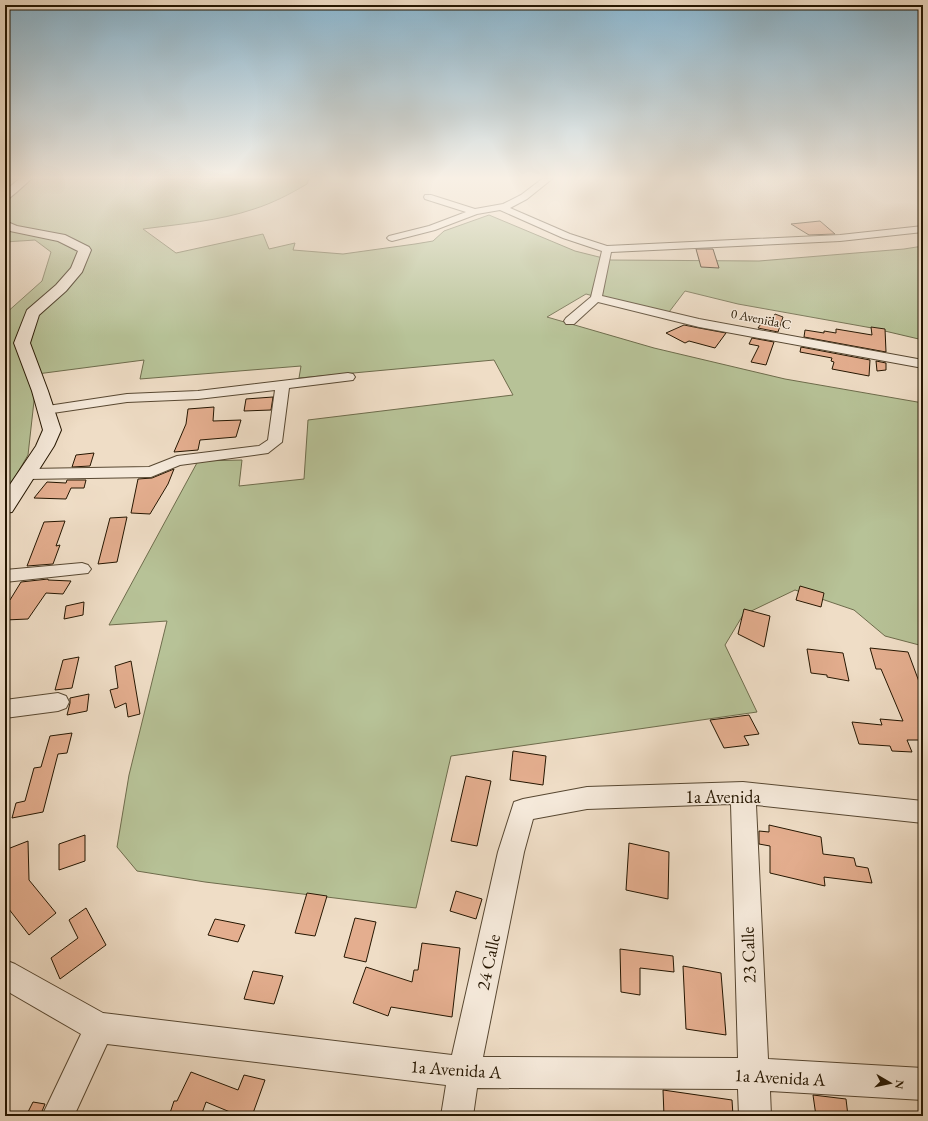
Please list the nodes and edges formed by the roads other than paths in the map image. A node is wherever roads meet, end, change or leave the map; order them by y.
1 (26, 231) edge
2 (419, 231) edge
3 (552, 231) edge
4 (902, 231) edge
5 (392, 238) dead end
6 (607, 250) junction
7 (596, 298) junction
8 (570, 321) dead end
9 (923, 364) edge
10 (348, 377) dead end
11 (283, 384) junction
12 (46, 410) junction
13 (28, 474) junction
14 (5, 507) edge
15 (82, 569) dead end
16 (5, 576) edge
17 (58, 702) dead end
18 (5, 709) edge
19 (742, 793) junction
20 (523, 810) joint
21 (923, 812) edge
22 (5, 974) edge
23 (99, 1028) junction
24 (464, 1072) junction
25 (753, 1074) junction
26 (923, 1084) edge
27 (58, 1116) edge
28 (457, 1116) edge
29 (755, 1116) edge

1 - 12 street
2 - 5 street
3 - 6 street
4 - 6 street
6 - 7 street
7 - 8 street
7 - 9 street, 0 Avenida C
10 - 11 street
11 - 12 street
11 - 13 street
12 - 13 street
13 - 14 street
15 - 16 street
17 - 18 street
19 - 20 street, 1a Avenida
19 - 21 street, 1a Avenida
19 - 25 street, 23 Calle
20 - 24 street, 24 Calle
22 - 23 street, 1a Avenida A
23 - 24 street, 1a Avenida A
23 - 27 street
24 - 25 street, 1a Avenida A
24 - 28 street, 24 Calle
25 - 26 street, 1a Avenida A
25 - 29 street, 23 Calle

